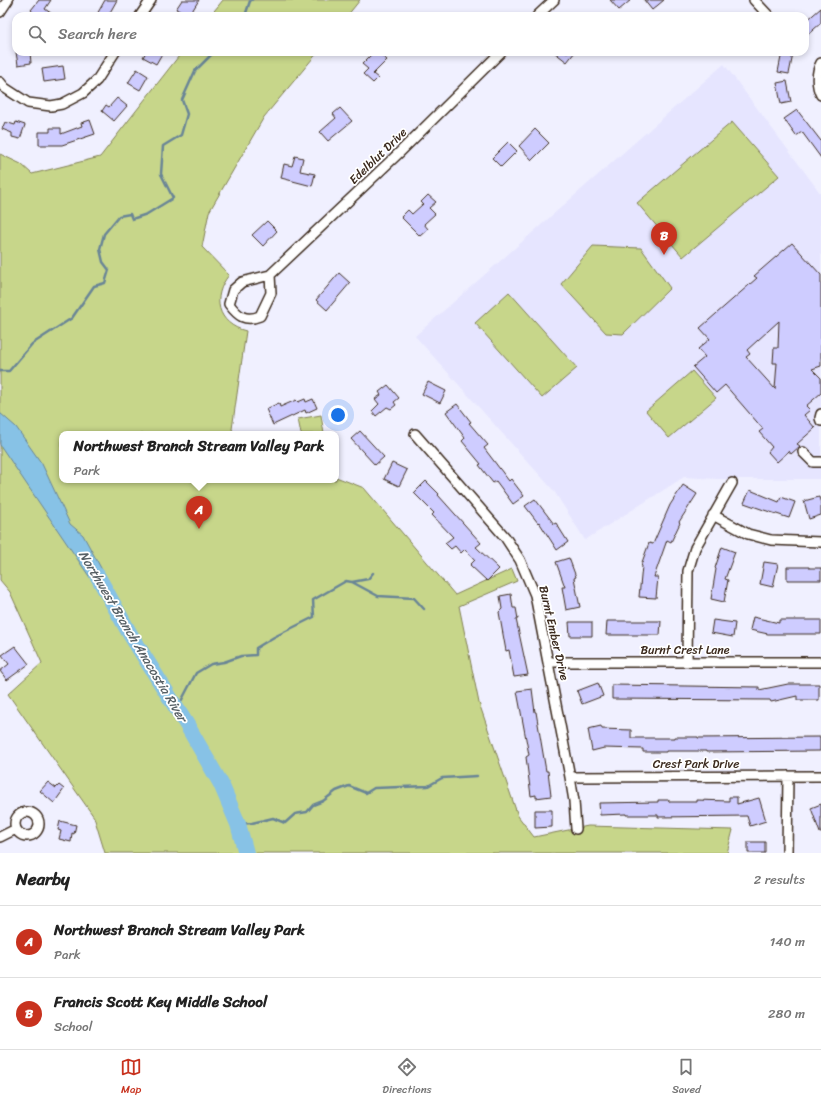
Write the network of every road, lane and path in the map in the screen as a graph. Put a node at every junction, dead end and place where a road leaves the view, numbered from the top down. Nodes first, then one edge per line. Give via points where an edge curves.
1 (8, 0) edge
2 (151, 0) edge
3 (554, 0) edge
4 (754, 0) edge
5 (0, 12) edge
6 (143, 12) edge
7 (541, 12) edge
8 (765, 12) edge
9 (112, 56) edge
10 (497, 56) edge
11 (821, 63) edge
12 (0, 82) edge
13 (821, 94) edge
14 (270, 275) junction
15 (821, 414) edge
16 (821, 421) edge
17 (415, 434) dead end
18 (803, 452) dead end
19 (821, 462) edge
20 (732, 483) dead end
21 (713, 515) junction
22 (821, 542) edge
23 (549, 662) junction
24 (687, 662) junction
25 (821, 662) edge
26 (788, 776) junction
27 (821, 776) edge
28 (570, 777) junction
29 (16, 829) dead end
30 (576, 829) dead end
31 (0, 837) edge
32 (787, 853) edge

1 - 5 street
2 - 6 street
3 - 7 street
4 - 8 street
9 - 12 street via 83,94 62,104 51,106 28,103
10 - 14 street, Edelblut Drive
11 - 13 street via 817,78
14 - 14 street, Edelblut Drive via 242,282 233,290 230,304 237,315 252,319 260,316 271,293
15 - 16 street
17 - 23 street, Burnt Ember Drive via 505,537 520,560 535,595
18 - 19 street via 813,462
20 - 21 street
21 - 22 street via 748,534 771,540
21 - 24 street via 695,548 688,572
23 - 24 street, Burnt Crest Lane
23 - 28 street, Burnt Ember Drive
24 - 25 street, Burnt Crest Lane
26 - 27 street, Crest Park Drive
26 - 28 street, Crest Park Drive
26 - 32 street
28 - 30 street, Burnt Ember Drive
29 - 31 street

